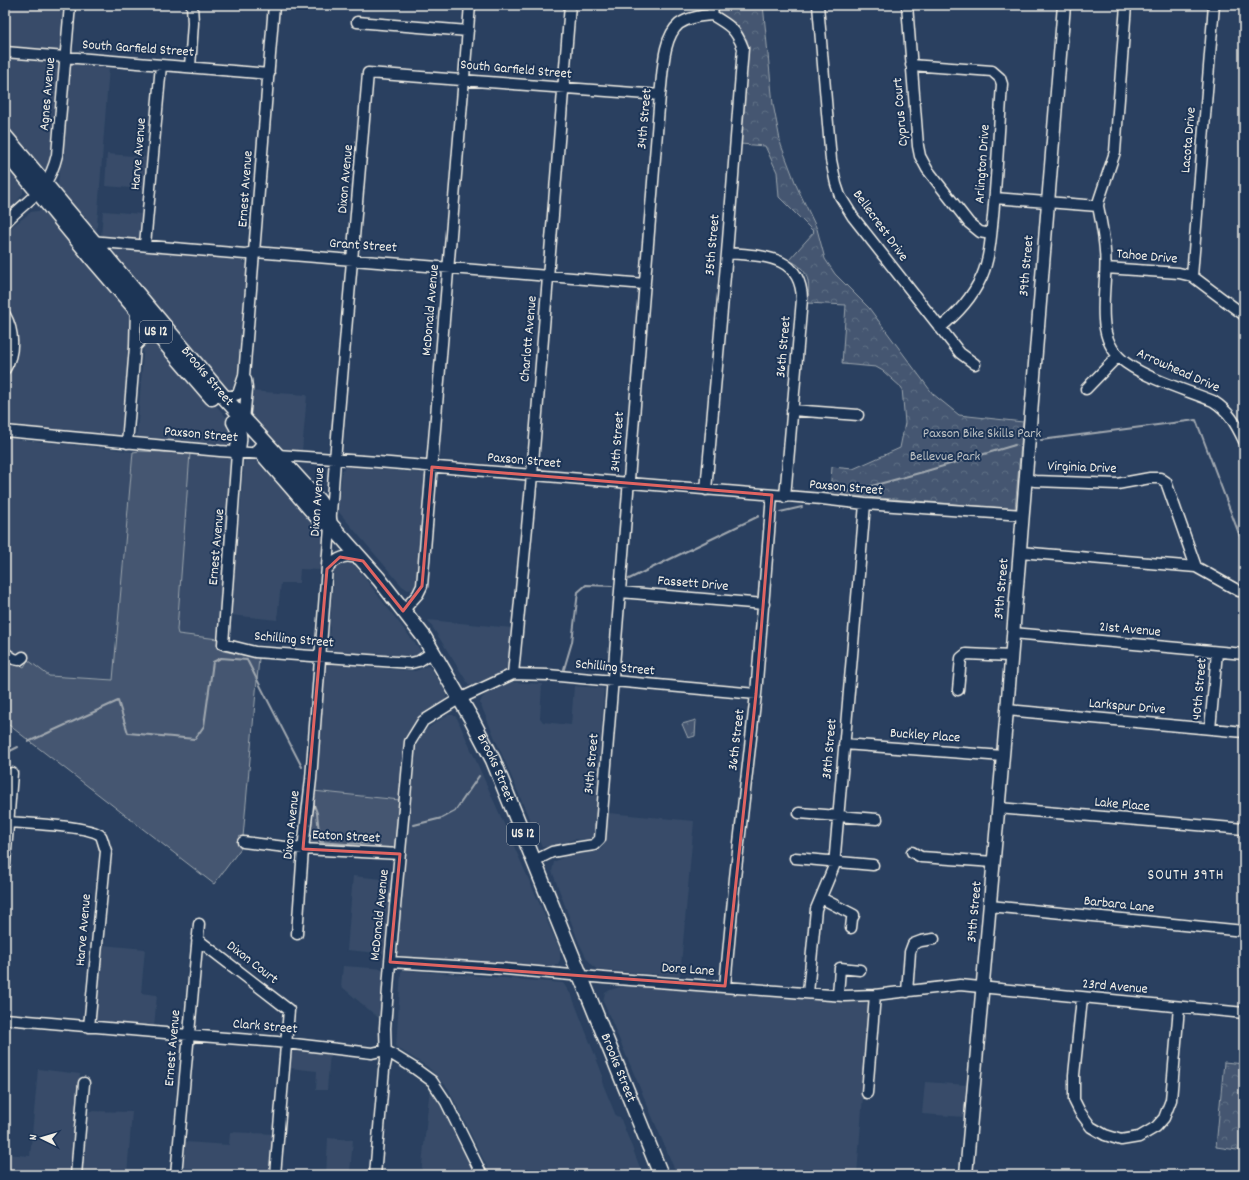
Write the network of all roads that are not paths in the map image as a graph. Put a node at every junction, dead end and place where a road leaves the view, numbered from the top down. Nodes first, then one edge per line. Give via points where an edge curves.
1 (70, 5) edge
2 (192, 5) edge
3 (274, 5) edge
4 (470, 5) edge
5 (570, 5) edge
6 (818, 5) edge
7 (907, 5) edge
8 (1064, 5) edge
9 (1126, 5) edge
10 (1214, 5) edge
11 (713, 10) edge
12 (357, 22) dead end
13 (468, 31) junction
14 (5, 52) edge
15 (66, 57) junction
16 (161, 65) junction
17 (912, 65) junction
18 (190, 67) junction
19 (368, 73) joint
20 (269, 74) junction
21 (464, 80) junction
22 (563, 88) junction
23 (660, 95) junction
24 (5, 136) edge
25 (5, 152) edge
26 (42, 188) junction
27 (995, 198) junction
28 (1048, 202) junction
29 (1098, 206) junction
30 (5, 223) edge
31 (991, 234) junction
32 (85, 241) junction
33 (145, 245) junction
34 (255, 252) junction
35 (727, 253) junction
36 (353, 259) junction
37 (448, 267) junction
38 (1106, 268) junction
39 (549, 276) junction
40 (1192, 276) junction
41 (645, 284) junction
42 (136, 309) junction
43 (5, 314) edge
44 (1244, 315) edge
45 (940, 328) junction
46 (157, 333) junction
47 (135, 347) junction
48 (1118, 356) junction
49 (975, 364) dead end
50 (5, 369) edge
51 (244, 376) junction
52 (1086, 389) dead end
53 (223, 396) junction
54 (792, 410) junction
55 (858, 415) dead end
56 (239, 421) junction
57 (5, 431) edge
58 (22, 434) junction
59 (5, 435) edge
60 (1244, 441) edge
61 (127, 443) junction
62 (238, 453) junction
63 (270, 455) junction
64 (335, 460) junction
65 (432, 467) junction
66 (532, 475) junction
67 (1026, 479) junction
68 (629, 484) junction
69 (706, 490) junction
70 (772, 495) junction
71 (785, 496) junction
72 (864, 504) junction
73 (1023, 515) junction
74 (330, 524) junction
75 (1020, 552) junction
76 (363, 561) junction
77 (1196, 567) junction
78 (327, 569) junction
79 (1238, 591) dead end
80 (620, 592) junction
81 (764, 604) junction
82 (403, 611) junction
83 (1013, 633) junction
84 (223, 644) joint
85 (433, 652) junction
86 (1217, 652) junction
87 (5, 653) edge
88 (1244, 654) edge
89 (321, 656) junction
90 (1011, 656) junction
91 (22, 657) dead end
92 (513, 674) junction
93 (612, 682) junction
94 (958, 690) dead end
95 (476, 692) joint
96 (756, 694) junction
97 (460, 699) junction
98 (1007, 710) junction
99 (1210, 729) junction
100 (1244, 732) edge
101 (844, 744) junction
102 (1003, 756) junction
103 (12, 773) dead end
104 (998, 808) junction
105 (799, 813) dead end
106 (838, 816) junction
107 (877, 819) dead end
108 (7, 822) edge
109 (1244, 829) edge
110 (243, 842) dead end
111 (303, 849) junction
112 (912, 852) dead end
113 (400, 854) junction
114 (794, 858) dead end
115 (534, 861) junction
116 (835, 862) junction
117 (994, 862) junction
118 (5, 864) edge
119 (873, 865) dead end
120 (821, 898) junction
121 (990, 906) junction
122 (199, 924) dead end
123 (851, 928) dead end
124 (1244, 931) edge
125 (297, 934) dead end
126 (197, 939) junction
127 (934, 939) dead end
128 (390, 962) junction
129 (860, 970) dead end
130 (580, 976) junction
131 (725, 986) junction
132 (983, 988) junction
133 (907, 992) junction
134 (808, 993) junction
135 (838, 995) junction
136 (875, 995) junction
137 (1082, 998) junction
138 (1179, 1007) junction
139 (1244, 1013) edge
140 (5, 1019) edge
141 (89, 1027) junction
142 (188, 1035) junction
143 (286, 1043) junction
144 (385, 1050) junction
145 (84, 1083) dead end
146 (867, 1093) dead end
147 (76, 1175) edge
148 (176, 1175) edge
149 (275, 1175) edge
150 (375, 1175) edge
151 (482, 1175) edge
152 (661, 1175) edge
153 (966, 1175) edge

1 - 15 street, Agnes Avenue
2 - 18 street
3 - 20 street, Ernest Avenue
4 - 13 street, McDonald Avenue
5 - 22 street, Charlott Avenue
6 - 45 street, Bellecrest Drive via 831,160 840,196
7 - 17 street, Cyprus Court
8 - 28 main road, 39th Street
9 - 29 street, Arrowhead Drive via 1115,152
10 - 40 street, Lacota Drive
11 - 23 street, 34th Street via 680,24 670,35
11 - 35 street, 35th Street via 739,36 743,48
12 - 13 street
13 - 21 street, McDonald Avenue
14 - 15 street, South Garfield Street
15 - 16 street, South Garfield Street
15 - 26 street, Agnes Avenue via 57,155 54,169
16 - 18 street, South Garfield Street
16 - 33 street, Harve Avenue
17 - 27 street, Arlington Drive via 989,71 1000,78 1002,84
17 - 31 street, Cyprus Court via 918,146 922,161 969,223 980,232
18 - 20 street, South Garfield Street
19 - 21 street, South Garfield Street
19 - 36 street, Dixon Avenue
20 - 34 street, Ernest Avenue
21 - 22 street, South Garfield Street
21 - 37 street, McDonald Avenue
22 - 23 street, South Garfield Street
22 - 39 street, Charlott Avenue
23 - 41 street, 34th Street
24 - 26 highway, Brooks Street / US 12
25 - 26 highway, Brooks Street / US 12
26 - 30 street, Agnes Avenue
26 - 32 highway, Brooks Street / US 12
27 - 28 street
27 - 31 street, Arlington Drive
28 - 29 street
28 - 67 main road, 39th Street
29 - 38 street, Arrowhead Drive
31 - 45 street, Arlington Drive via 989,254 975,289 957,314
32 - 33 street, Grant Street
32 - 42 highway, Brooks Street / US 12
32 - 53 highway, Brooks Street / US 12 via 172,334
33 - 34 street, Grant Street via 245,254
34 - 36 street, Grant Street
34 - 51 street, Ernest Avenue
35 - 54 street, 36th Street via 776,259 787,265 800,284 802,299
35 - 69 street, 35th Street
36 - 37 street, Grant Street
36 - 64 street, Dixon Avenue
37 - 39 street, Grant Street
37 - 65 street, McDonald Avenue
38 - 40 street, Tahoe Drive
38 - 48 street, Arrowhead Drive via 1104,324 1106,336
39 - 41 street, Grant Street
39 - 66 street, Charlott Avenue
40 - 44 street, Tahoe Drive
41 - 68 street, 34th Street
42 - 46 highway, Brooks Street / US 12
42 - 47 street
43 - 50 street via 12,338 11,354
45 - 49 street, Bellecrest Drive via 960,353
46 - 47 street via 144,337
46 - 56 highway, Brooks Street / US 12
47 - 61 street
48 - 52 street
48 - 60 street, Arrowhead Drive via 1145,374 1221,406 1232,418
51 - 53 street, Ernest Avenue via 238,394
51 - 56 street, Ernest Avenue via 247,390
53 - 56 highway, Brooks Street / US 12
54 - 55 street
54 - 71 street, 36th Street
56 - 62 highway
56 - 63 highway, Brooks Street / US 12
57 - 58 street, Paxson Street
58 - 59 street, Paxson Street
58 - 61 street, Paxson Street
61 - 62 street, Paxson Street
62 - 63 street, Paxson Street
62 - 84 street, Ernest Avenue
63 - 64 street, Paxson Street
63 - 74 highway, Brooks Street / US 12 via 274,469 319,519
64 - 65 street, Paxson Street
64 - 74 street, Dixon Avenue
65 - 66 street, Paxson Street
65 - 82 street, McDonald Avenue via 422,586
66 - 68 street, Paxson Street
66 - 92 street, Charlott Avenue
67 - 73 main road, 39th Street
67 - 77 street, Virginia Drive via 1117,484 1160,478 1166,482
68 - 69 street, Paxson Street
68 - 80 street, 34th Street
69 - 70 street, Paxson Street
70 - 71 street, Paxson Street
70 - 81 street, 36th Street
71 - 72 street, Paxson Street
72 - 73 street, Paxson Street
72 - 101 street, 38th Street
73 - 75 main road, 39th Street
74 - 76 highway, Brooks Street / US 12
74 - 78 street, Dixon Avenue
75 - 77 street
75 - 83 main road, 39th Street
76 - 78 street via 356,557 340,557
76 - 82 highway, Brooks Street / US 12
77 - 79 street
78 - 89 street, Dixon Avenue
80 - 81 street, Fassett Drive
80 - 93 street, 34th Street
81 - 96 street, 36th Street
82 - 85 highway, Brooks Street / US 12
83 - 86 street, 21st Avenue
83 - 90 main road, 39th Street
84 - 89 street, Schilling Street via 255,652
85 - 89 street, Schilling Street via 419,662 411,663
85 - 97 highway, Brooks Street / US 12
86 - 88 street, 21st Avenue
86 - 99 street, 40th Street
87 - 91 street via 14,659 19,660
89 - 111 street, Dixon Avenue
90 - 94 street via 966,654 961,658
90 - 98 main road, 39th Street
92 - 93 street, Schilling Street
92 - 95 street, Schilling Street
93 - 96 street, Schilling Street
93 - 115 street, 34th Street via 600,839 594,845 560,850
95 - 97 street, McDonald Avenue
96 - 131 street, 36th Street
97 - 113 street, McDonald Avenue via 423,722 410,742
97 - 115 highway, Brooks Street / US 12 via 493,760
98 - 99 street, Larkspur Drive
98 - 102 main road, 39th Street
99 - 100 street, Larkspur Drive
101 - 102 street, Buckley Place
101 - 106 street, 38th Street
102 - 104 main road, 39th Street
103 - 108 street
104 - 109 street, Lake Place
104 - 117 main road, 39th Street
105 - 106 street
106 - 107 street
106 - 116 street, 38th Street
108 - 118 street
108 - 141 street, Harve Avenue via 83,829 96,832 100,836 106,851
110 - 111 street, Eaton Street
111 - 113 street, Eaton Street
111 - 125 street, Dixon Avenue
112 - 117 street via 921,857
113 - 128 street, McDonald Avenue
114 - 116 street
115 - 130 highway, Brooks Street / US 12
116 - 119 street
116 - 120 street, 38th Street
117 - 121 main road, 39th Street
120 - 123 street via 854,915
120 - 134 street, 38th Street via 816,909
121 - 124 street, Barbara Lane
121 - 132 main road, 39th Street
122 - 126 street, Ernest Avenue
126 - 142 street, Ernest Avenue
126 - 143 street, Dixon Court via 288,1010
127 - 133 street via 913,944
128 - 130 street, Dore Lane
128 - 144 street, McDonald Avenue
129 - 135 street via 840,968
130 - 131 street, Dore Lane
130 - 152 highway, Brooks Street / US 12
131 - 134 street, Dore Lane
132 - 133 street, Dore Lane via 960,985
132 - 137 street, 23rd Avenue
132 - 153 main road, 39th Street
133 - 136 street, Dore Lane
134 - 135 street, Dore Lane
135 - 136 street, Dore Lane
136 - 146 street
137 - 138 street, 23rd Avenue
137 - 138 street via 1074,1100 1091,1127 1104,1135 1121,1140 1139,1137 1156,1127 1164,1118 1171,1100
138 - 139 street, 23rd Avenue
140 - 141 street, Clark Street
141 - 142 street, Clark Street
142 - 143 street, Clark Street
142 - 148 street, Ernest Avenue
143 - 144 street, Clark Street via 372,1053
143 - 149 street
144 - 150 street, McDonald Avenue
144 - 151 street via 432,1081 446,1102
145 - 147 street

